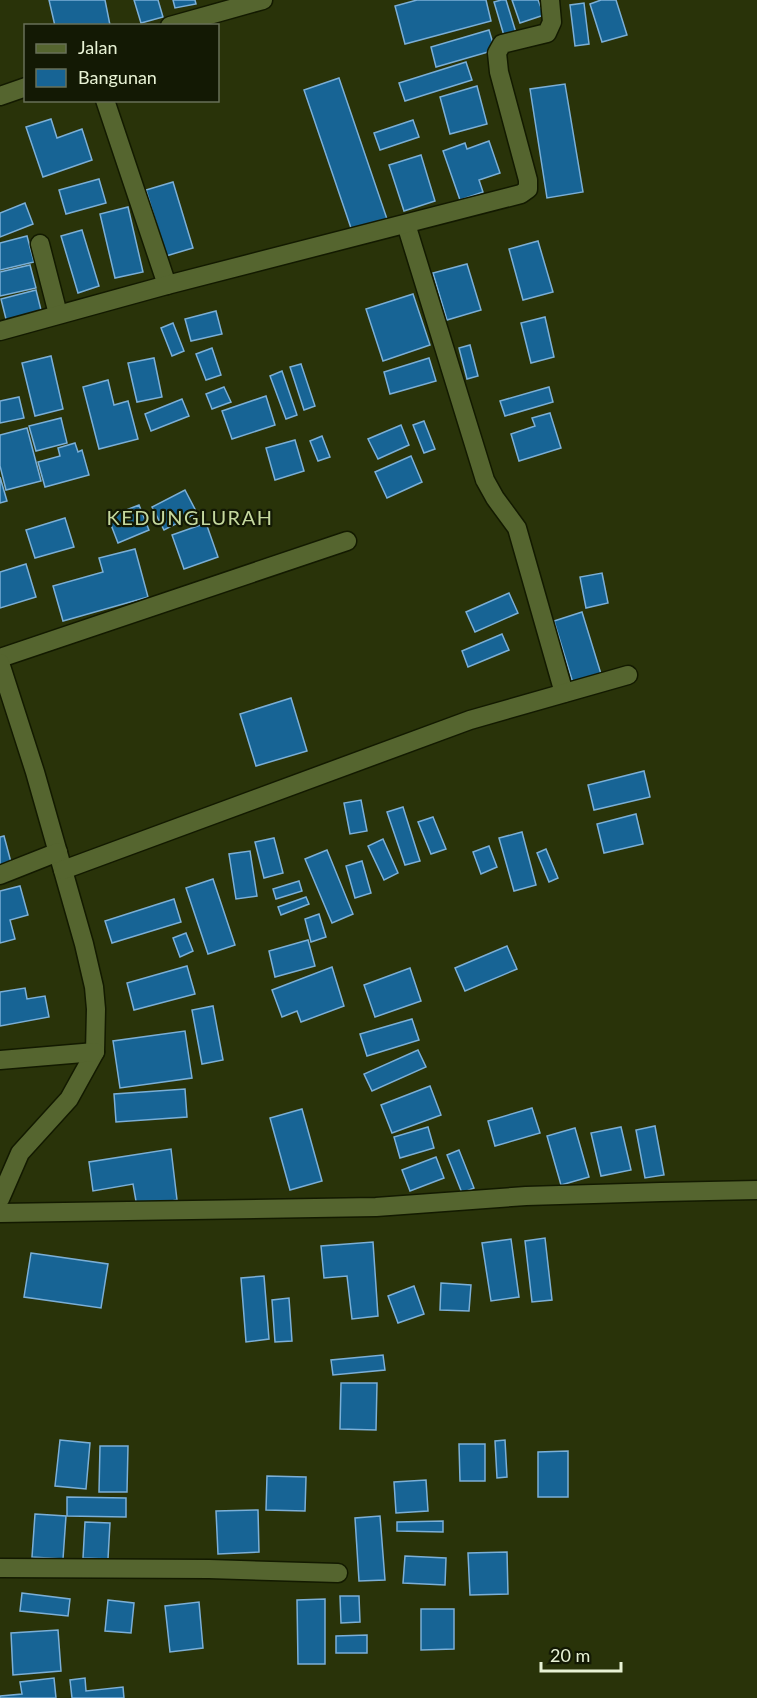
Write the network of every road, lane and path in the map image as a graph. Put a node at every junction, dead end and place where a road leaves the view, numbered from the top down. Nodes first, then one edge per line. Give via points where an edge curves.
1 (263, 0) edge
2 (550, 0) edge
3 (177, 24) edge
4 (24, 88) edge
5 (0, 96) edge
6 (106, 102) edge
7 (406, 224) junction
8 (40, 244) dead end
9 (166, 285) junction
10 (58, 314) junction
11 (0, 331) edge
12 (347, 541) dead end
13 (0, 658) edge
14 (0, 663) edge
15 (628, 675) dead end
16 (564, 693) junction
17 (58, 852) junction
18 (63, 870) junction
19 (0, 875) edge
20 (95, 1052) junction
21 (0, 1060) edge
22 (757, 1190) edge
23 (0, 1199) edge
24 (0, 1213) edge
25 (0, 1568) edge
26 (338, 1573) dead end

1 - 3 street
2 - 7 street via 552,21 547,33 502,44 496,53 528,189
4 - 5 street
6 - 9 street
7 - 9 street
7 - 16 street via 485,480 517,528
8 - 10 street
9 - 10 street
10 - 11 street
12 - 13 street
14 - 17 street
15 - 16 street
16 - 18 street via 470,720
17 - 18 street
17 - 19 street
18 - 20 street via 94,987
20 - 21 street
20 - 23 street via 69,1099 20,1154
22 - 24 street via 526,1196 376,1207
25 - 26 street

